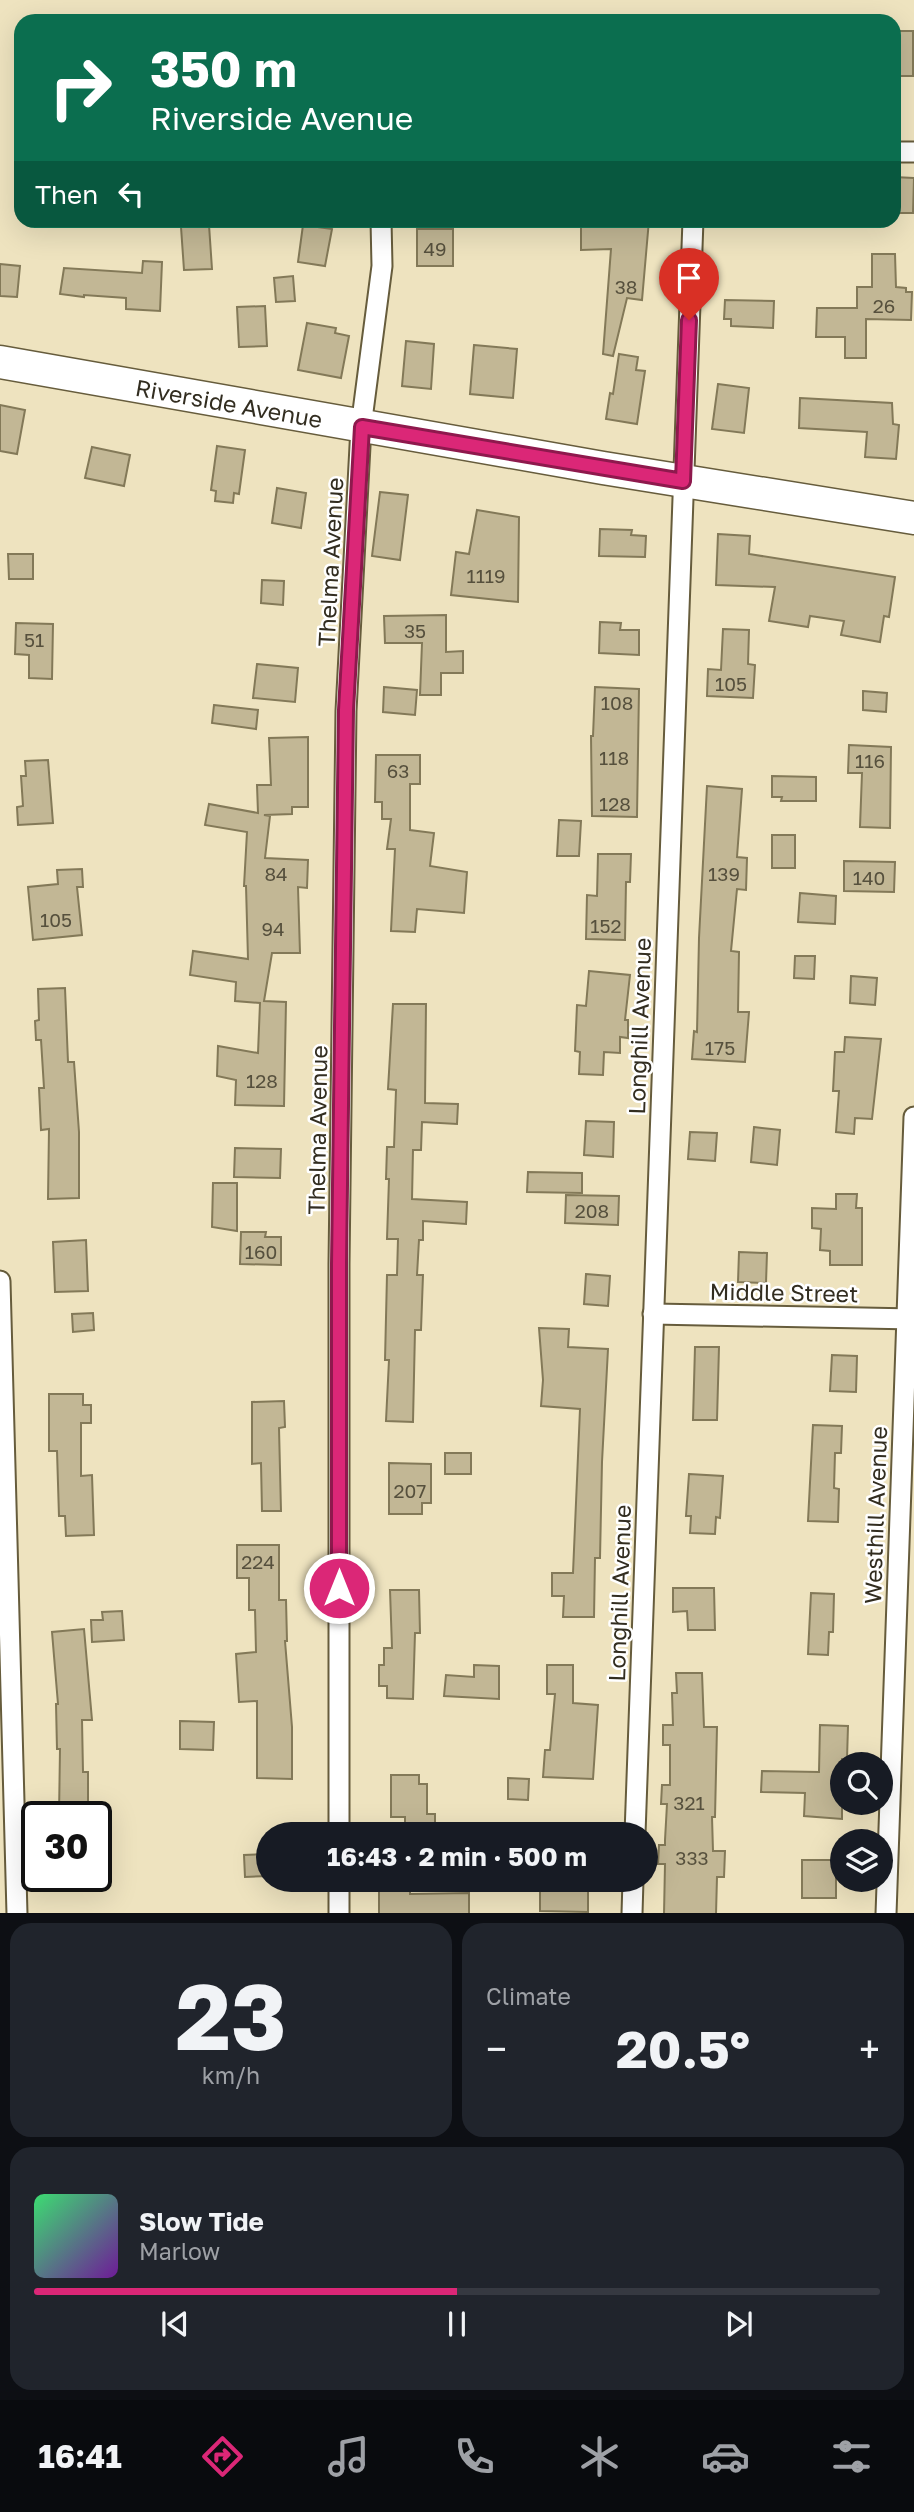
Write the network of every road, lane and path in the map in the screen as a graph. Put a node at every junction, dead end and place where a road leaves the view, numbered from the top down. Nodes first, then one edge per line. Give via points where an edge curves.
1 (381, 228) edge
2 (693, 228) edge
3 (0, 362) edge
4 (362, 427) junction
5 (683, 481) junction
6 (914, 518) edge
7 (914, 1117) edge
8 (0, 1281) edge
9 (653, 1314) junction
10 (910, 1319) edge
11 (339, 1822) edge
12 (635, 1822) edge
13 (339, 1892) edge
14 (633, 1892) edge
15 (18, 1913) edge
16 (339, 1913) edge
17 (632, 1913) edge
18 (886, 1913) edge

1 - 4 street, Thelma Avenue via 382,266
2 - 5 street, Longhill Avenue
3 - 4 main road, Riverside Avenue
4 - 5 main road, Riverside Avenue
4 - 11 street, Thelma Avenue via 346,710 339,1264
5 - 6 main road, Riverside Avenue
5 - 9 street, Longhill Avenue
7 - 10 street, Westhill Avenue
8 - 15 street
9 - 10 street, Middle Street
9 - 12 street, Longhill Avenue
10 - 18 street, Westhill Avenue
13 - 16 street
14 - 17 street

